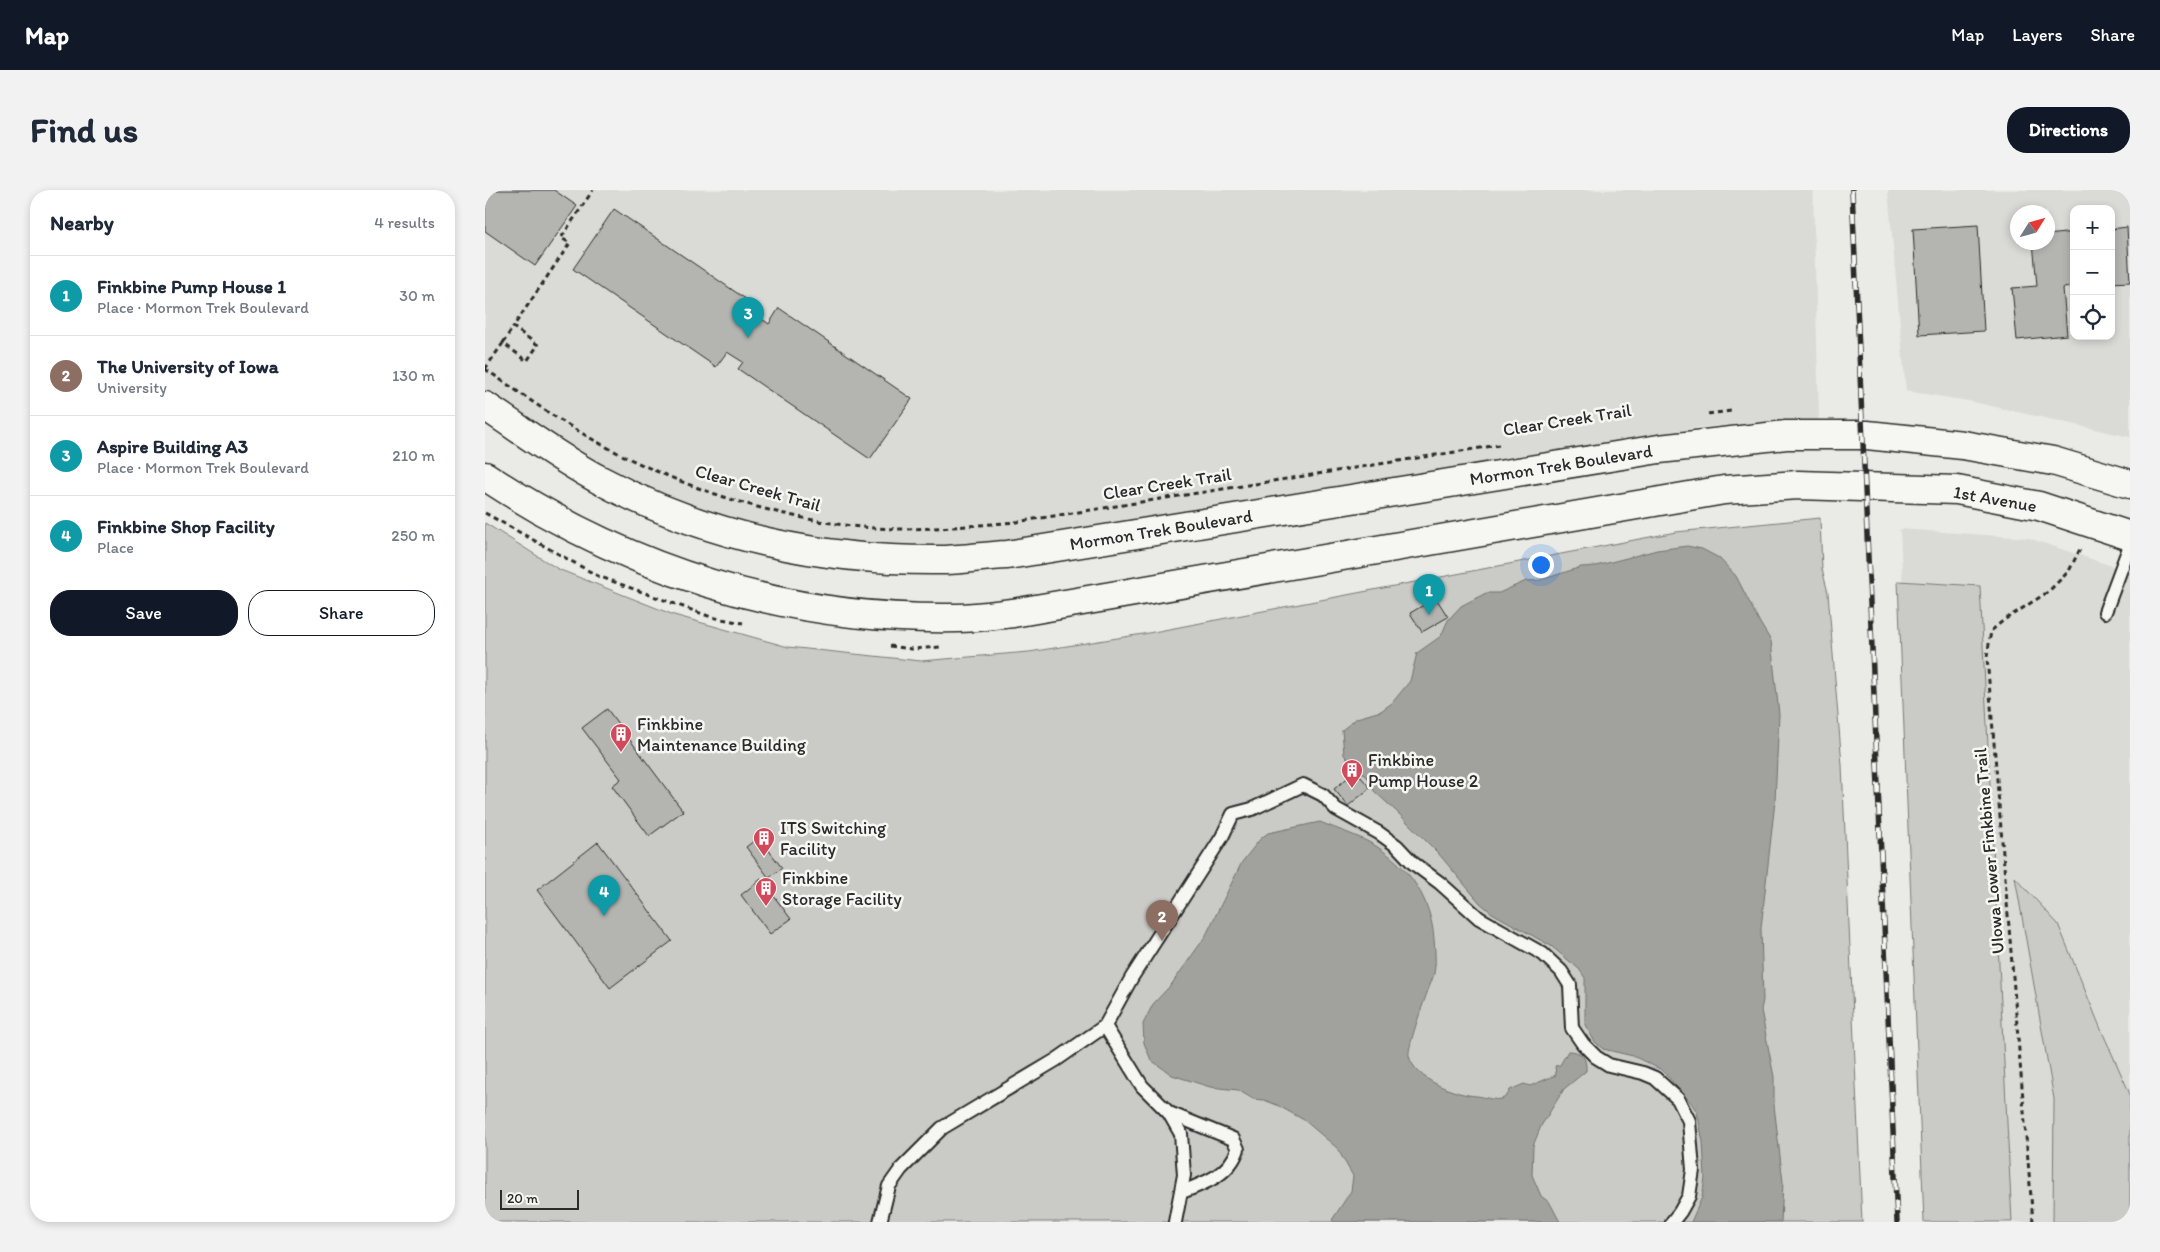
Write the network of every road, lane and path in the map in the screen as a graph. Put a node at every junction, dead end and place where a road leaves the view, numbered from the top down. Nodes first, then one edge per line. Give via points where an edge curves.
1 (593, 190) edge
2 (513, 327) junction
3 (503, 343) junction
4 (485, 369) edge
5 (485, 406) edge
6 (1734, 411) dead end
7 (1706, 414) dead end
8 (1503, 444) dead end
9 (485, 476) edge
10 (2130, 484) edge
11 (2098, 525) junction
12 (2130, 536) edge
13 (2130, 546) edge
14 (2105, 612) dead end
15 (1105, 1026) junction
16 (1169, 1112) junction
17 (1182, 1192) junction
18 (880, 1222) edge
19 (1175, 1222) edge
20 (1671, 1222) edge
21 (2033, 1222) edge

1 - 2 path via 561,238 570,243
2 - 3 path
2 - 3 path via 538,345 527,361
3 - 4 path
4 - 8 path, Clear Creek Trail via 580,432 643,464 713,493 792,515 862,527 935,529 1017,522
5 - 10 main road, Mormon Trek Boulevard via 599,480 660,509 713,529 783,546 839,555 928,559 1007,555 1659,449 1786,435 1867,435 1963,445 2053,461
6 - 7 path
9 - 11 main road, 1st Avenue via 577,531 641,560 711,586 784,604 871,616 958,618 1013,613 1724,490 1798,485 1957,490 2039,506
11 - 12 main road, 1st Avenue
11 - 21 path, UIowa Lower Finkbine Trail via 2077,551 2069,571 2048,592 1991,631 1987,657
13 - 14 lane
15 - 16 lane via 1142,1086
15 - 18 lane via 1057,1060 943,1128 901,1169 889,1186
15 - 20 lane via 1132,978 1223,837 1233,814 1252,810 1303,785 1397,846 1479,918 1543,954 1570,985 1572,1028 1583,1044 1609,1065 1655,1078 1678,1100 1689,1121 1693,1170 1689,1196
16 - 17 lane via 1181,1134
16 - 17 lane via 1233,1139 1238,1149 1233,1162 1218,1175
17 - 19 lane

